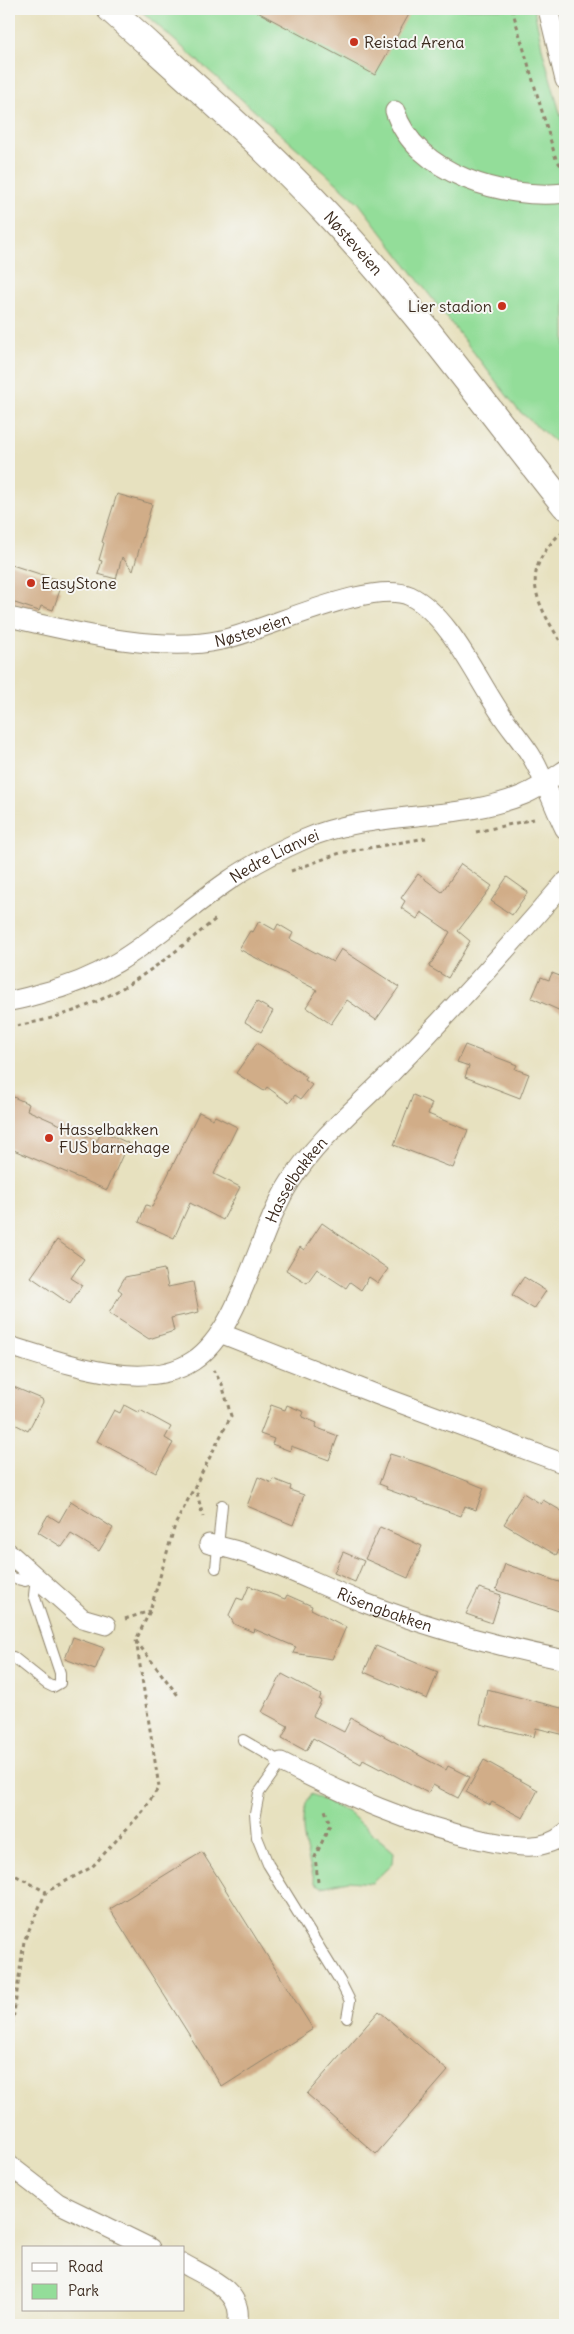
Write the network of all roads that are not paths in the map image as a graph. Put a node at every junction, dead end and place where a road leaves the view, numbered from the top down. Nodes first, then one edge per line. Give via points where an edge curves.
1 (110, 9) edge
2 (548, 9) edge
3 (565, 80) edge
4 (395, 111) dead end
5 (565, 193) edge
6 (564, 519) edge
7 (9, 617) edge
8 (565, 770) edge
9 (544, 784) junction
10 (565, 829) edge
11 (565, 882) edge
12 (9, 1000) edge
13 (220, 1333) junction
14 (9, 1346) edge
15 (565, 1464) edge
16 (222, 1505) dead end
17 (213, 1545) junction
18 (9, 1553) edge
19 (216, 1568) dead end
20 (9, 1577) edge
21 (36, 1578) junction
22 (106, 1625) road end
23 (13, 1658) dead end
24 (565, 1660) edge
25 (243, 1740) dead end
26 (280, 1762) junction
27 (565, 1833) edge
28 (347, 2018) dead end
29 (9, 2165) edge
30 (146, 2246) edge
31 (185, 2265) edge
32 (235, 2322) edge

1 - 6 main road, Nøsteveien via 334,220 398,294
2 - 3 street via 558,29
4 - 5 street via 406,138 462,177 509,191
7 - 9 street, Nøsteveien via 118,638 192,645 238,636 357,597 382,592 399,593 428,608 446,628 530,755
8 - 9 street, Nedre Lianvei
9 - 10 street
9 - 12 street, Nedre Lianvei via 510,800 472,809 354,825 306,839 230,879 140,950 114,966 60,989
11 - 13 street, Hasselbakken via 474,986 291,1180 278,1202
13 - 14 street, Hasselbakken via 193,1361 169,1372 131,1375 79,1366
13 - 15 street
16 - 17 lane
17 - 19 lane
17 - 24 street, Risengbakken via 236,1549 432,1627
18 - 21 street
20 - 21 lane via 25,1581
21 - 22 street via 82,1618
21 - 23 lane via 34,1595 60,1673 60,1683 53,1687 47,1684
25 - 26 lane
26 - 27 street via 394,1816 473,1838 507,1845 540,1846 552,1843
26 - 28 lane via 259,1793 255,1814 257,1837 272,1872 350,2001
29 - 30 street via 58,2203
31 - 32 street via 230,2294 239,2309

